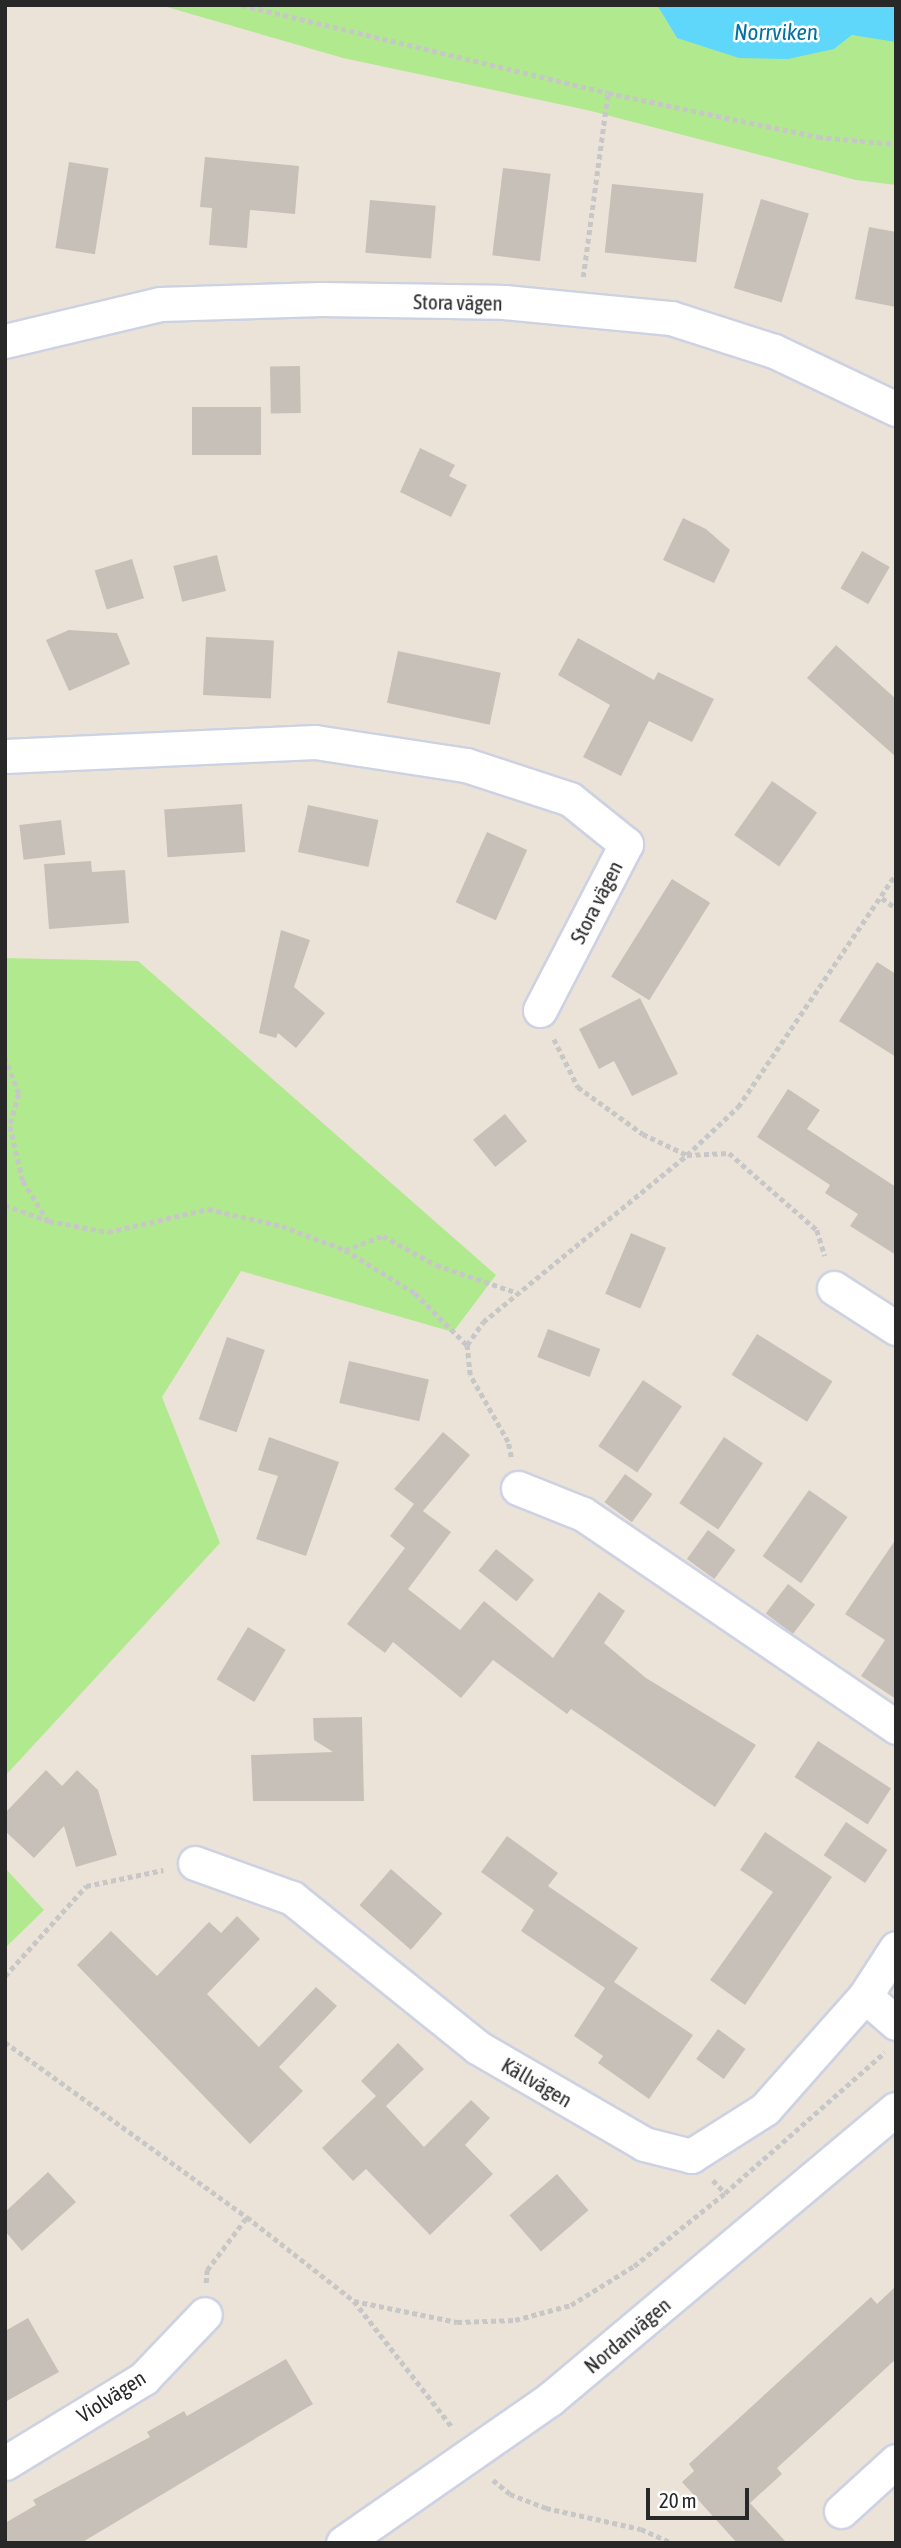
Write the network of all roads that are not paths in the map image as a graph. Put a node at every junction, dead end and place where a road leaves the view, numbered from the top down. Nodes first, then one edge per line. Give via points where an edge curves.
1 (5, 341) edge
2 (896, 409) edge
3 (5, 756) edge
4 (540, 1010) road end
5 (834, 1288) road end
6 (896, 1328) edge
7 (519, 1488) road end
8 (896, 1727) edge
9 (195, 1863) road end
10 (896, 1948) edge
11 (865, 1996) junction
12 (896, 2024) edge
13 (896, 2109) edge
14 (205, 2314) road end
15 (896, 2461) edge
16 (5, 2463) edge
17 (841, 2511) dead end
18 (343, 2543) edge

1 - 2 street, Stora vägen via 160,304 321,299 504,302 671,318 774,351
3 - 4 street, Stora vägen via 314,742 466,765 570,799 626,844
5 - 6 street
7 - 8 street via 583,1514
9 - 11 street, Källvägen via 292,1898 477,2047 644,2144 691,2157 765,2109
10 - 11 street, Källvägen
11 - 12 street
13 - 18 street, Nordanvägen via 550,2399
14 - 16 street, Violvägen via 144,2378
15 - 17 street

